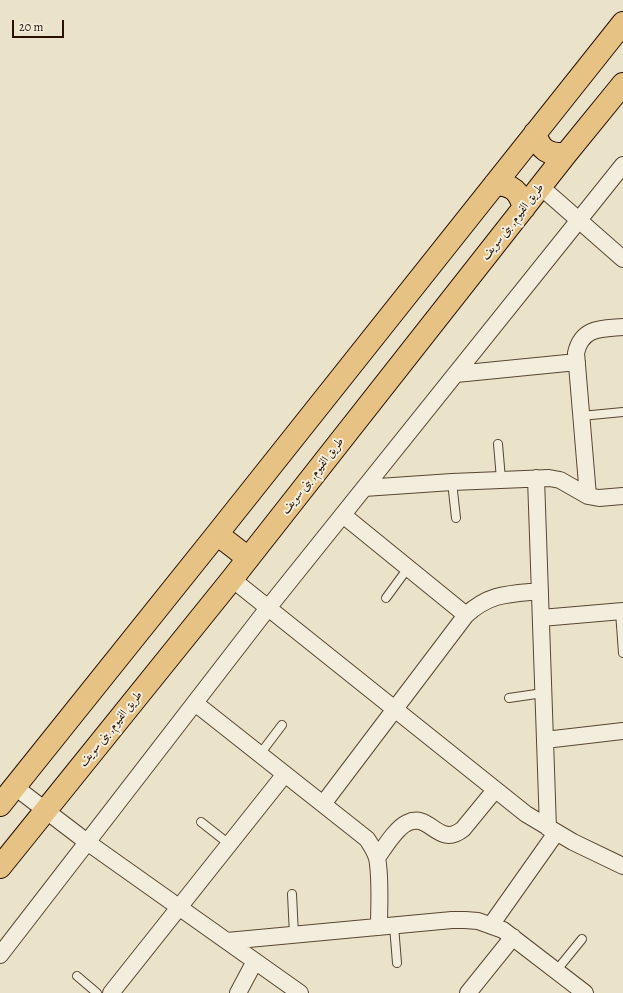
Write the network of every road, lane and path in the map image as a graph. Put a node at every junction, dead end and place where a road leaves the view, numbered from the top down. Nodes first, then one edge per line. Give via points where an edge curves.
1 (623, 23) edge
2 (623, 84) edge
3 (535, 133) junction
4 (566, 154) junction
5 (623, 165) edge
6 (495, 184) junction
7 (541, 187) junction
8 (524, 208) junction
9 (578, 220) junction
10 (623, 259) edge
11 (623, 327) edge
12 (577, 362) junction
13 (456, 374) junction
14 (623, 412) edge
15 (581, 416) junction
16 (498, 444) dead end
17 (536, 478) junction
18 (501, 479) junction
19 (452, 482) junction
20 (364, 488) junction
21 (588, 496) junction
22 (623, 496) edge
23 (343, 515) junction
24 (456, 518) dead end
25 (218, 534) junction
26 (248, 558) junction
27 (408, 568) junction
28 (232, 579) junction
29 (540, 591) junction
30 (386, 598) dead end
31 (268, 608) junction
32 (621, 611) edge
33 (466, 615) junction
34 (541, 618) junction
35 (623, 653) edge
36 (543, 693) junction
37 (509, 698) dead end
38 (195, 703) junction
39 (394, 709) junction
40 (282, 725) dead end
41 (623, 731) edge
42 (545, 740) junction
43 (260, 754) junction
44 (285, 774) junction
45 (14, 787) junction
46 (495, 790) junction
47 (323, 804) junction
48 (0, 805) edge
49 (45, 811) junction
50 (201, 822) dead end
51 (552, 830) junction
52 (88, 842) junction
53 (229, 844) junction
54 (377, 858) junction
55 (623, 866) edge
56 (0, 867) edge
57 (292, 894) dead end
58 (179, 907) junction
59 (491, 925) junction
60 (386, 926) junction
61 (294, 935) junction
62 (513, 937) junction
63 (582, 939) dead end
64 (227, 941) junction
65 (0, 955) edge
66 (255, 961) junction
67 (397, 963) dead end
68 (556, 971) junction
69 (77, 976) dead end
70 (97, 993) edge
71 (111, 993) edge
72 (238, 993) edge
73 (300, 993) edge
74 (468, 993) edge
75 (585, 993) edge

1 - 3 highway
2 - 4 highway, طريق الفيوم, بنى سويف
3 - 4 highway via 538,143 545,151 555,155
3 - 6 highway
4 - 7 highway, طريق الفيوم, بنى سويف
5 - 9 street
6 - 8 highway via 515,190
6 - 25 highway
7 - 8 highway, طريق الفيوم, بنى سويف
7 - 9 street
8 - 26 highway, طريق الفيوم, بنى سويف
9 - 10 street
9 - 13 street
11 - 12 street via 591,331 583,336 578,344
12 - 13 street
12 - 15 street
13 - 20 street
14 - 15 lane
15 - 21 street
16 - 18 lane
17 - 18 street
17 - 21 street via 560,480
17 - 29 street
18 - 19 street
19 - 20 street
19 - 24 lane
20 - 23 street
21 - 22 street
23 - 27 street
23 - 31 street
25 - 26 highway
25 - 45 highway
26 - 28 highway, طريق الفيوم, بنى سويف
27 - 30 lane
27 - 33 street
28 - 31 street
28 - 49 highway, طريق الفيوم, بنى سويف
29 - 33 street via 489,598 476,605
29 - 34 street
31 - 38 street
31 - 39 street
32 - 34 street
32 - 35 lane
33 - 39 street
34 - 36 street
36 - 37 lane
36 - 42 street
38 - 43 street
38 - 52 street
39 - 46 street
39 - 47 street
40 - 43 lane
41 - 42 street
42 - 51 street
43 - 44 street
44 - 47 street
44 - 53 street
45 - 48 highway
45 - 49 street
46 - 51 street
46 - 54 street via 458,833 446,836 420,821 413,821 402,826
47 - 54 street via 367,839
49 - 52 street
49 - 56 highway, طريق الفيوم, بنى سويف
50 - 53 lane
51 - 55 street
51 - 59 street
52 - 58 street
52 - 65 street
53 - 58 street
54 - 60 street
57 - 61 lane
58 - 64 street
58 - 71 street
59 - 60 street via 465,920
59 - 62 street
60 - 61 street
60 - 67 lane
61 - 64 street
62 - 68 street
62 - 74 street
63 - 68 lane
64 - 66 street
66 - 72 street
66 - 73 street
68 - 75 street
69 - 70 lane

